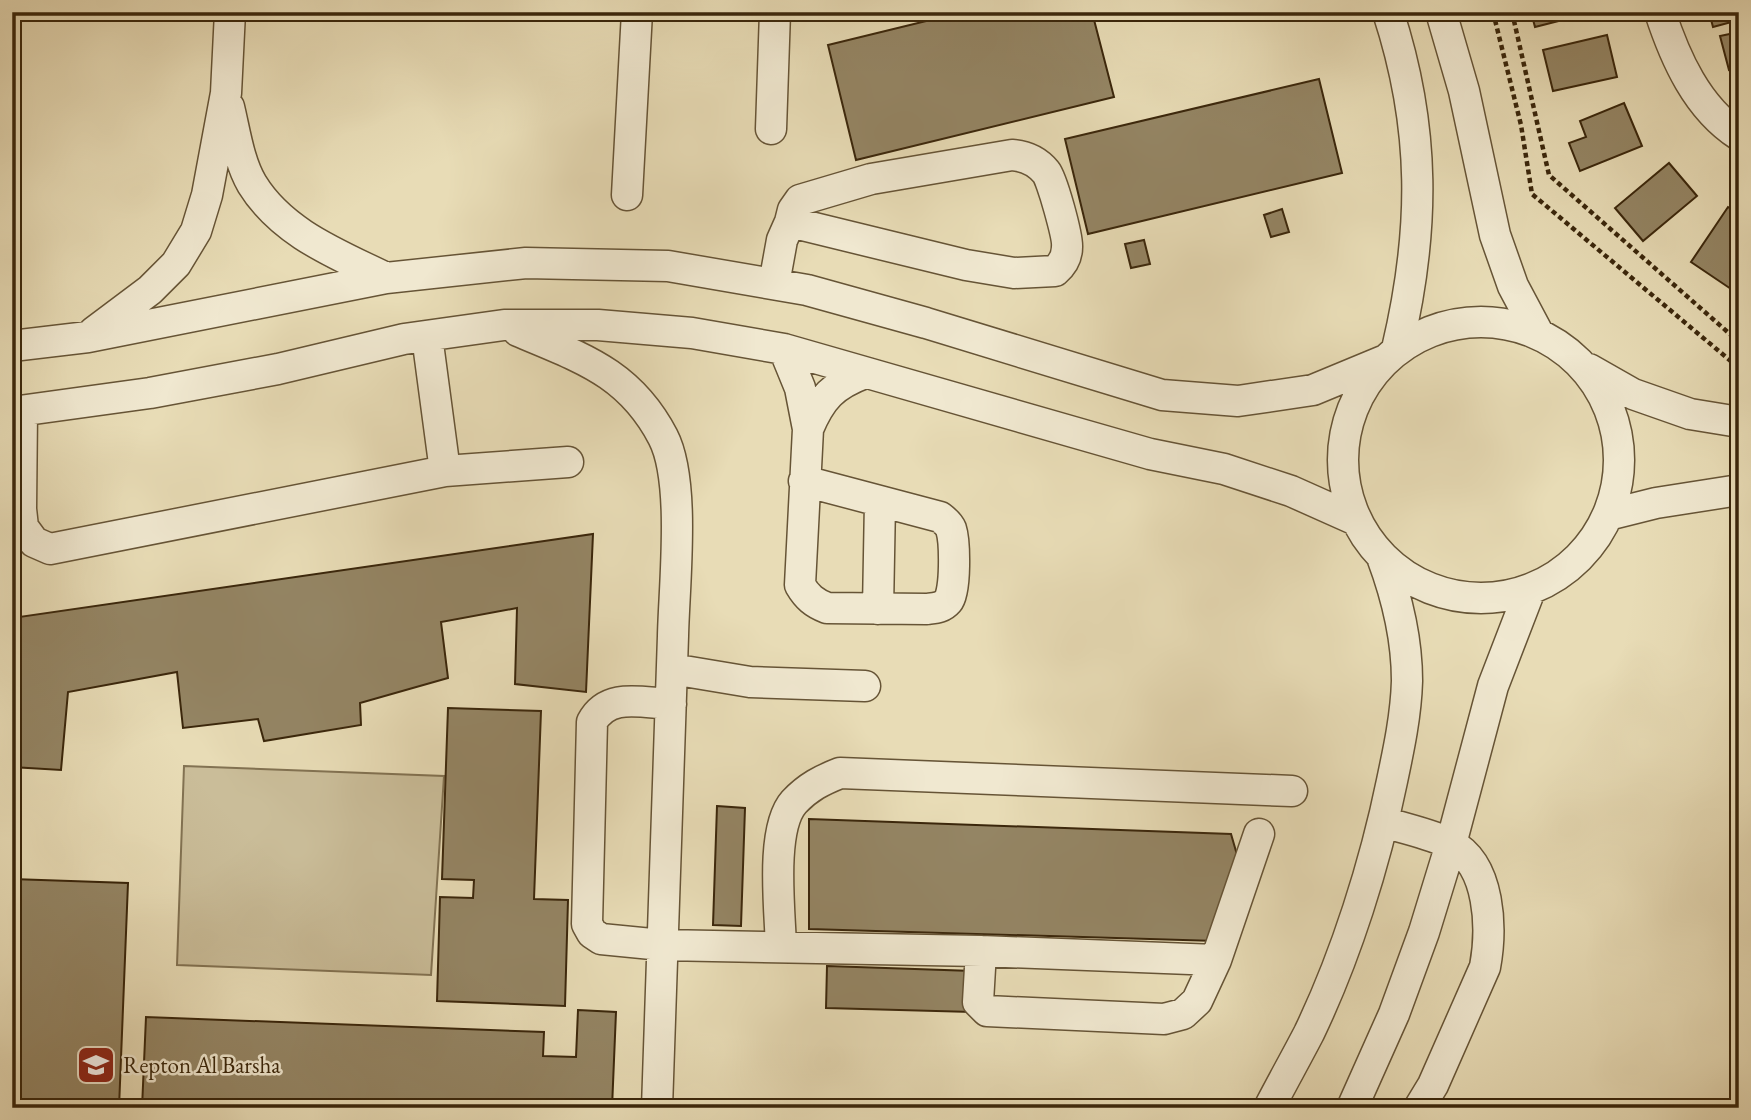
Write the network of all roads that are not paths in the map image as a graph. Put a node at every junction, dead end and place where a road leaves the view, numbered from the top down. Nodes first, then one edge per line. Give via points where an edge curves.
1 (230, 12) edge
2 (637, 12) edge
3 (775, 12) edge
4 (1388, 12) edge
5 (1441, 12) edge
6 (1660, 12) edge
7 (226, 93) junction
8 (771, 129) dead end
9 (1739, 135) edge
10 (627, 195) dead end
11 (790, 222) junction
12 (386, 278) junction
13 (774, 284) junction
14 (504, 326) junction
15 (1538, 334) junction
16 (427, 336) junction
17 (88, 337) junction
18 (12, 346) edge
19 (784, 349) junction
20 (1390, 355) junction
21 (1581, 365) junction
22 (865, 373) junction
23 (17, 412) edge
24 (1739, 422) edge
25 (808, 429) junction
26 (568, 462) dead end
27 (445, 471) junction
28 (804, 481) junction
29 (1739, 490) edge
30 (880, 502) junction
31 (1608, 515) junction
32 (1356, 520) junction
33 (1382, 557) junction
34 (1530, 590) junction
35 (878, 609) junction
36 (672, 669) junction
37 (750, 682) junction
38 (865, 686) dead end
39 (671, 702) junction
40 (1293, 791) dead end
41 (1384, 822) junction
42 (1259, 834) dead end
43 (1451, 844) junction
44 (663, 945) junction
45 (781, 947) junction
46 (981, 951) junction
47 (1216, 960) junction
48 (657, 1108) edge
49 (1269, 1108) edge
50 (1352, 1108) edge
51 (1419, 1108) edge

1 - 7 street
2 - 10 street
3 - 8 street
4 - 20 street via 1411,106 1418,190 1413,270
5 - 15 street via 1464,91 1495,235 1513,286
6 - 9 street via 1676,58 1700,97
7 - 12 street via 251,183 274,211 302,235
7 - 17 street via 196,231 176,264 159,281
11 - 11 street via 800,200 836,188 1026,156 1052,183 1068,246 1055,271 1014,273
11 - 13 street
12 - 13 street via 539,263 668,267
12 - 17 street
13 - 20 street via 926,323 1163,395 1238,401 1313,390
14 - 16 street
14 - 19 street via 612,326 692,333
14 - 36 street via 580,357 615,377 644,405 664,440 675,479
15 - 20 street via 1490,322 1441,327
15 - 21 street
16 - 23 street via 150,393
16 - 27 street
17 - 18 street
19 - 22 street
19 - 25 street via 800,388
20 - 32 street via 1357,395 1343,436 1343,479
21 - 24 street via 1633,394 1690,414
21 - 31 street via 1605,397 1618,436 1619,476
22 - 25 street via 829,393
22 - 32 street via 1150,454 1224,470 1291,491
23 - 27 street via 23,527 34,542 50,549
25 - 28 street
26 - 27 street
28 - 30 street
28 - 35 street via 800,585 806,596 827,608
29 - 31 street
30 - 35 street
30 - 35 street via 940,517 950,526 953,586 949,600 939,607
31 - 34 street via 1589,546 1562,572
32 - 33 street
33 - 34 street via 1406,577 1436,590 1477,597
33 - 41 street via 1395,593 1407,680 1403,729
34 - 43 street via 1493,686
36 - 37 street
36 - 39 street
37 - 38 street
37 - 39 street
39 - 44 street
39 - 44 street via 608,703 592,722 587,924 601,939
40 - 45 street via 841,773 814,784 792,803 780,830
41 - 43 street
41 - 49 street via 1344,949 1309,1032
42 - 47 street
43 - 50 street via 1394,1014
43 - 51 street via 1468,858 1479,876 1485,896 1488,950 1479,983
44 - 45 street
44 - 48 street
45 - 46 street
46 - 47 street
46 - 47 street via 978,1002 987,1012 1174,1017 1197,1001

